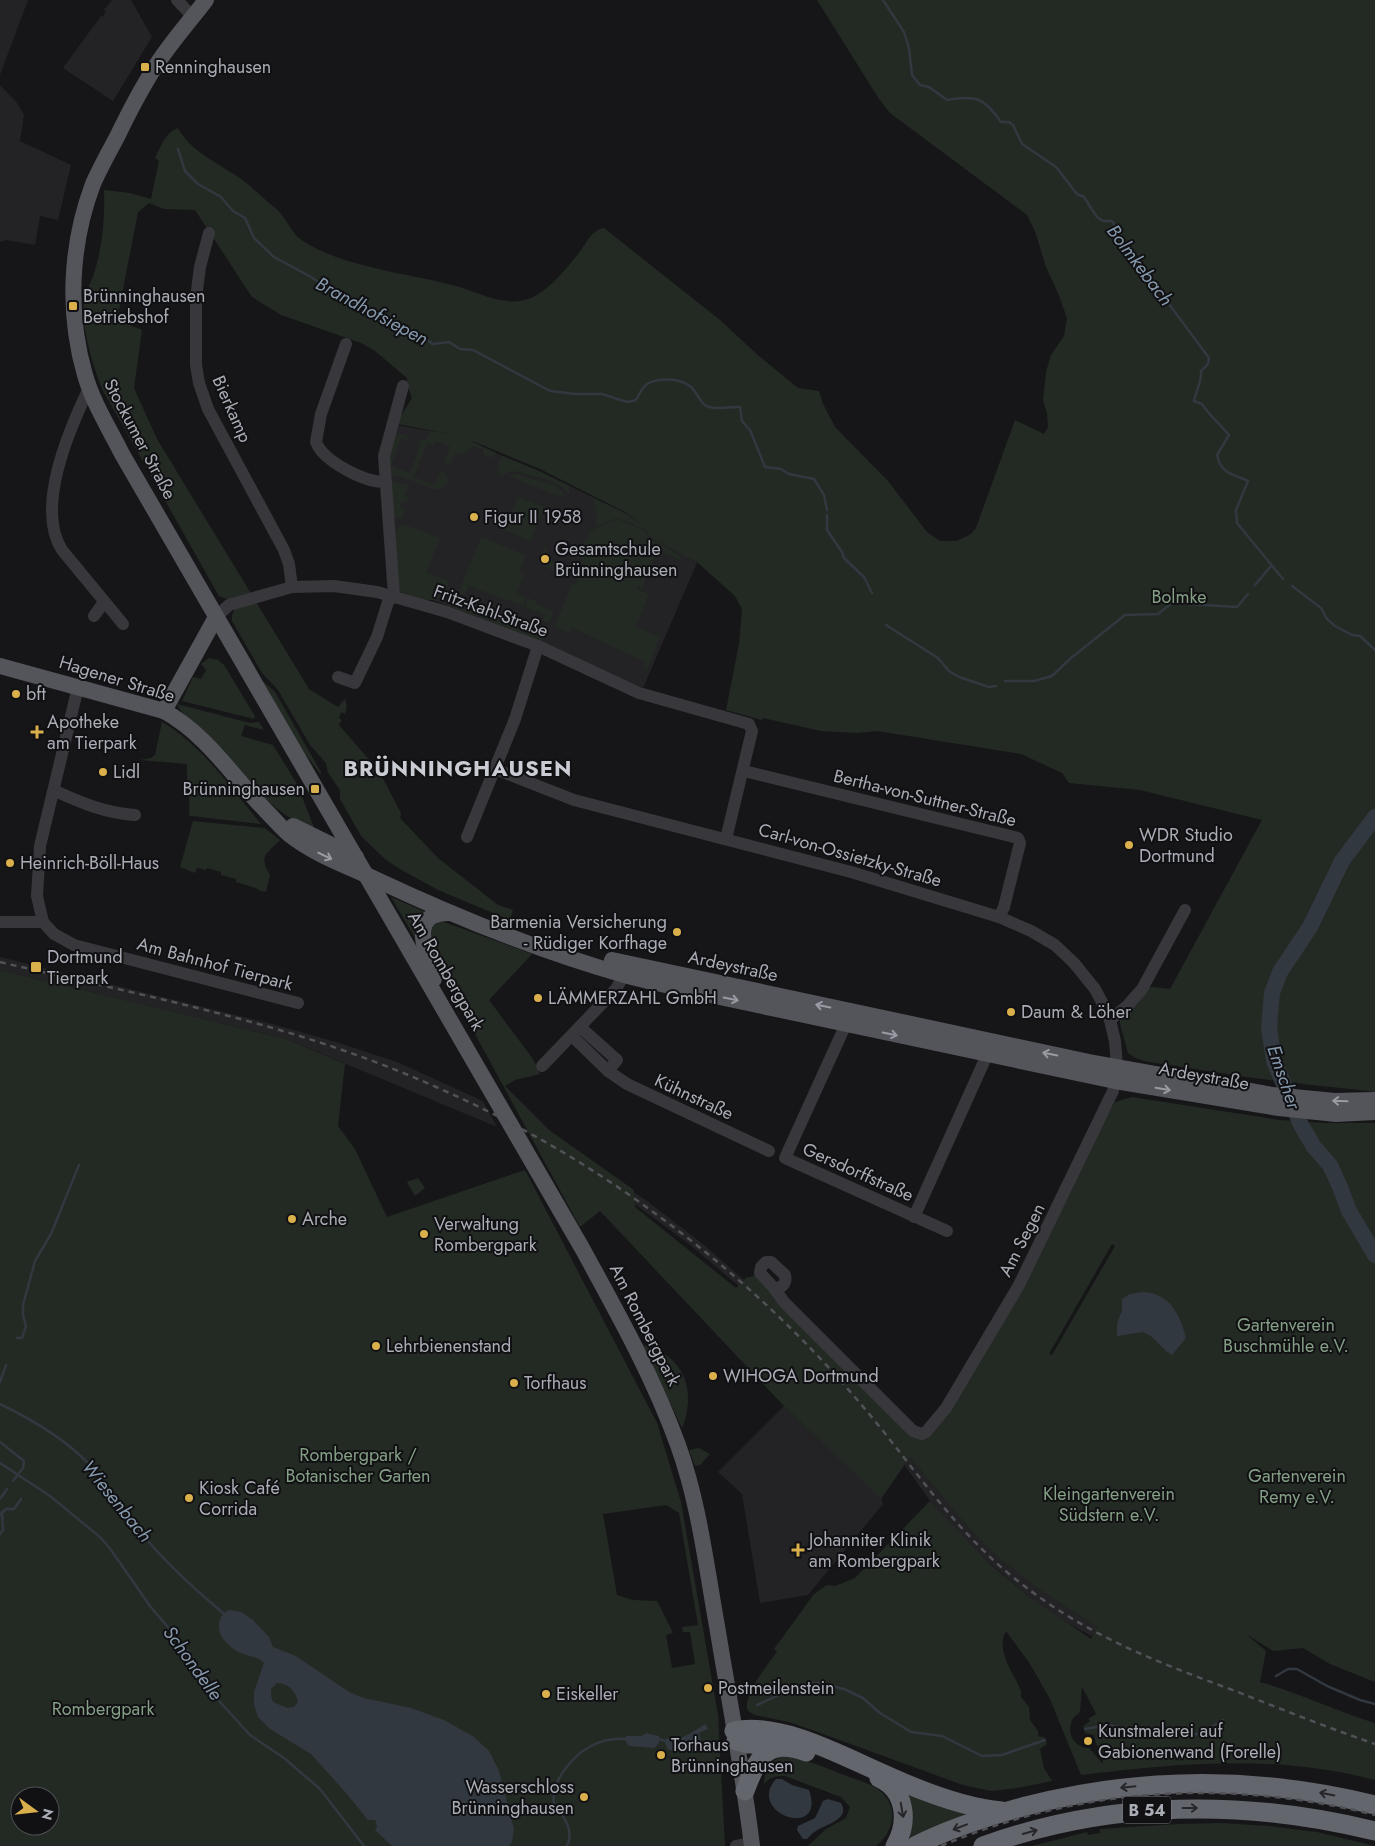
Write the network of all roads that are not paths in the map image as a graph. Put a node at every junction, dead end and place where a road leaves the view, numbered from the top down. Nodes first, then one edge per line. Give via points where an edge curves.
1 (177, 0) edge
2 (206, 0) edge
3 (193, 17) junction
4 (209, 233) dead end
5 (346, 344) dead end
6 (403, 386) dead end
7 (89, 388) junction
8 (386, 482) junction
9 (292, 587) junction
10 (394, 596) junction
11 (104, 602) junction
12 (94, 616) dead end
13 (216, 617) junction
14 (123, 624) dead end
15 (538, 646) junction
16 (0, 666) edge
17 (338, 676) dead end
18 (78, 687) junction
19 (164, 711) junction
20 (495, 769) junction
21 (744, 771) junction
22 (55, 791) junction
23 (135, 814) dead end
24 (272, 817) junction
25 (467, 836) dead end
26 (726, 839) junction
27 (355, 857) junction
28 (364, 874) junction
29 (1184, 910) dead end
30 (451, 914) junction
31 (999, 917) junction
32 (0, 922) edge
33 (43, 922) junction
34 (626, 969) junction
35 (439, 1001) junction
36 (298, 1003) dead end
37 (1110, 1020) junction
38 (846, 1024) junction
39 (576, 1032) junction
40 (987, 1055) junction
41 (542, 1066) dead end
42 (1116, 1074) junction
43 (1375, 1100) edge
44 (1308, 1105) junction
45 (1375, 1112) edge
46 (769, 1151) dead end
47 (914, 1217) junction
48 (947, 1231) dead end
49 (774, 1288) dead end
50 (735, 1736) junction
51 (787, 1746) junction
52 (745, 1791) junction
53 (1375, 1805) edge
54 (1006, 1812) junction
55 (1375, 1831) edge
56 (747, 1845) edge
57 (895, 1846) edge
58 (915, 1846) edge
59 (983, 1846) edge

1 - 3 street
2 - 3 main road, Stockumer Straße
3 - 7 main road, Stockumer Straße via 158,62 135,99 98,172 87,202 74,268 73,296 78,347
4 - 9 street, Bierkamp via 196,298 198,383 208,409 284,550
5 - 8 street via 321,414 316,442 322,454 360,478
6 - 8 street via 384,456
7 - 11 street via 62,454 51,516 56,541
7 - 13 main road, Stockumer Straße via 122,454
8 - 10 street
9 - 10 street, Fritz-Kahl-Straße via 341,587
9 - 13 street, Fritz-Kahl-Straße via 229,605
10 - 15 street, Fritz-Kahl-Straße
10 - 17 street via 388,602 377,637 355,683
11 - 12 street
11 - 14 street
13 - 19 main road
13 - 27 main road, Stockumer Straße
15 - 20 street
15 - 21 street, Fritz-Kahl-Straße via 639,693 749,724 752,731
16 - 18 main road, Hagener Straße
18 - 19 main road, Hagener Straße
18 - 22 street
19 - 24 main road, Hagener Straße via 200,736
20 - 25 street
20 - 26 street, Carl-von-Ossietzky-Straße via 574,800
21 - 26 street
21 - 31 street, Bertha-von-Suttner-Straße via 1018,838 1020,843
22 - 23 street via 99,809
22 - 33 street via 46,817 38,869 38,896
24 - 27 main road, Hagener Straße
24 -> 28 main road, Hagener Straße via 299,841
26 - 31 street, Carl-von-Ossietzky-Straße via 858,874
27 - 28 main road, Stockumer Straße
27 - 34 main road, Ardeystraße via 464,911
28 - 30 main road, Ardeystraße
28 - 35 main road, Am Rombergpark
29 - 37 street via 1144,985
30 - 34 main road, Ardeystraße via 529,943
30 - 35 main road via 434,916 422,931
31 - 37 street, Carl-von-Ossietzky-Straße via 1055,945 1095,989
32 - 33 street
33 - 36 street, Am Bahnhof Tierpark via 54,934 74,945
34 -> 38 main road, Ardeystraße
34 - 39 street via 616,989
42 -> 34 main road, Ardeystraße via 992,1043
35 - 50 main road, Am Rombergpark via 582,1248 662,1404 694,1497
37 - 42 street, Carl-von-Ossietzky-Straße via 1115,1041
38 -> 40 main road, Ardeystraße
38 - 47 street, Gersdorffstraße via 785,1158
39 - 41 street
39 - 46 street, Kühnstraße via 617,1060 608,1071 627,1084
40 - 42 main road, Ardeystraße
40 - 47 street, Gersdorffstraße
42 - 44 main road, Ardeystraße
42 - 49 street, Am Segen via 1108,1104 1034,1257 946,1408 926,1432 913,1431 784,1302
43 -> 44 main road, Ardeystraße
44 - 45 main road, Ardeystraße via 1336,1114
47 - 48 street, Gersdorffstraße
50 - 51 highway via 749,1744
50 - 52 main road, Am Rombergpark
50 - 54 highway via 744,1729 788,1735 928,1791 974,1806
51 - 52 highway via 768,1751 758,1759
51 -> 57 highway via 863,1772 891,1786 900,1799 904,1818
52 - 56 main road, Am Rombergpark
53 -> 54 highway, B 54 via 1287,1788 1199,1782 1103,1790
54 -> 58 highway, B 54
59 -> 55 highway, B 54 via 1075,1820 1177,1808 1258,1810

